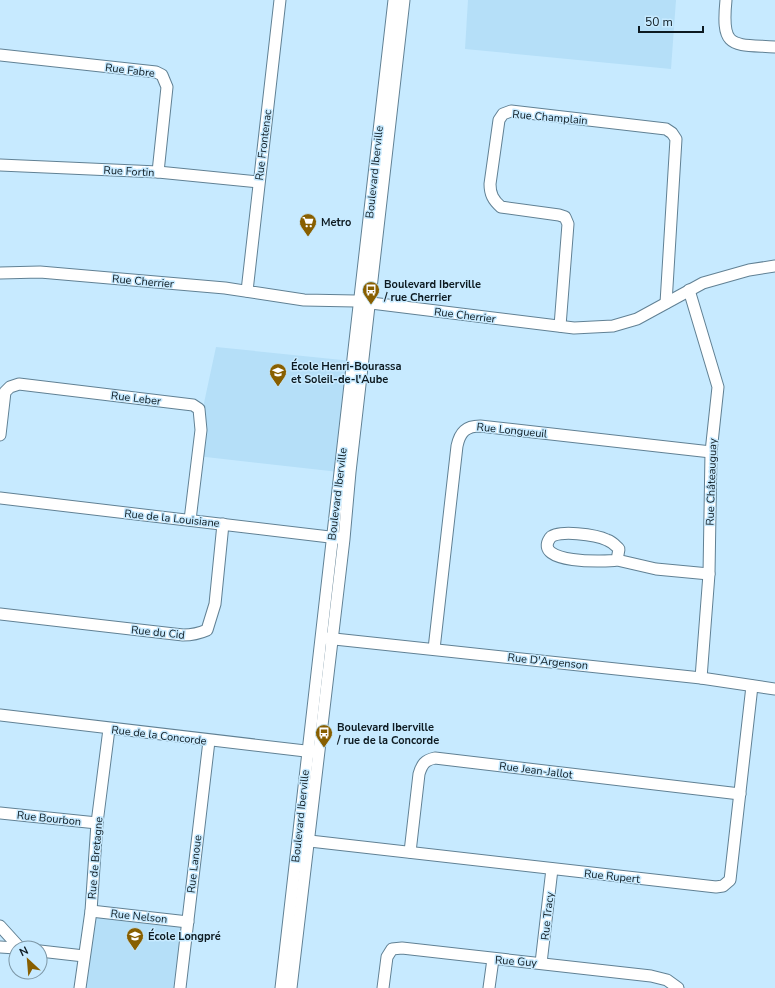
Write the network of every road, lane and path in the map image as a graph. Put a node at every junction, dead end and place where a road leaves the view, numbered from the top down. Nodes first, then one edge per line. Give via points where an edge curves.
1 (280, 0) edge
2 (394, 0) edge
3 (404, 0) edge
4 (726, 0) edge
5 (775, 47) edge
6 (0, 55) edge
7 (0, 165) edge
8 (158, 172) junction
9 (258, 182) junction
10 (775, 266) edge
11 (0, 273) edge
12 (689, 290) junction
13 (247, 291) junction
14 (365, 303) junction
15 (666, 303) junction
16 (560, 326) junction
17 (0, 435) edge
18 (711, 452) junction
19 (0, 498) edge
20 (190, 520) junction
21 (223, 524) junction
22 (332, 538) junction
23 (344, 539) junction
24 (617, 560) junction
25 (709, 574) junction
26 (0, 614) edge
27 (321, 638) junction
28 (332, 638) junction
29 (434, 649) junction
30 (701, 678) junction
31 (752, 686) junction
32 (775, 689) edge
33 (0, 715) edge
34 (109, 728) junction
35 (209, 741) junction
36 (307, 751) junction
37 (319, 753) junction
38 (740, 794) junction
39 (0, 813) edge
40 (97, 823) junction
41 (303, 840) junction
42 (410, 852) junction
43 (552, 869) junction
44 (91, 911) junction
45 (188, 922) junction
46 (0, 926) edge
47 (13, 940) edge
48 (48, 952) edge
49 (84, 956) junction
50 (493, 959) junction
51 (542, 963) junction
52 (80, 988) edge
53 (180, 988) edge
54 (281, 988) edge
55 (291, 988) edge
56 (384, 988) edge
57 (489, 988) edge
58 (678, 988) edge

1 - 9 street, Rue Frontenac
2 - 14 street, Boulevard Iberville
3 - 14 street, Boulevard Iberville
4 - 5 street via 724,24 728,37 736,44
6 - 8 street, Rue Fabre via 156,72 162,75 167,87
7 - 8 street, Rue Fortin
8 - 9 street, Rue Fortin
9 - 13 street, Rue Frontenac
10 - 12 street, Rue Cherrier via 720,278
11 - 13 street, Rue Cherrier via 40,272
12 - 15 street, Rue Cherrier
12 - 18 street, Rue Châteauguay via 718,387
13 - 14 street, Rue Cherrier via 304,300
14 - 16 street, Rue Cherrier
14 - 22 street, Boulevard Iberville
14 - 23 street, Boulevard Iberville
15 - 16 street, Rue Cherrier via 637,319 613,326
15 - 16 street, Rue Champlain via 676,139 672,132 666,129 511,111 503,114 499,120 490,193 501,207 565,217 568,224
17 - 20 street, Rue Leber via 5,392 19,384 193,405 199,409 201,430
18 - 25 street, Rue Châteauguay
18 - 29 street, Rue Longueuil via 480,426 471,426 464,430 457,446
19 - 20 street, Rue de la Louisiane
20 - 21 street, Rue de la Louisiane
21 - 22 street, Rue de la Louisiane
21 - 26 street, Rue du Cid via 212,619 207,630 193,636
22 - 23 street, Rue de la Louisiane
22 - 27 street, Boulevard Iberville
23 - 28 street, Boulevard Iberville
24 - 24 street via 618,549 614,543 606,539 563,533 554,534 549,539 551,553 557,557 603,563
24 - 25 street via 656,568
25 - 30 street, Rue Châteauguay
27 - 28 street, Rue D'Argenson
27 - 36 street, Boulevard Iberville
28 - 29 street, Rue D'Argenson
28 - 37 street, Boulevard Iberville
29 - 30 street, Rue D'Argenson
30 - 31 street, Rue D'Argenson
31 - 32 street, Rue D'Argenson
31 - 38 street, Rue Rupert
33 - 34 street, Rue de la Concorde
34 - 35 street, Rue de la Concorde
34 - 40 street, Rue de Bretagne
35 - 36 street, Rue de la Concorde
35 - 45 street, Rue Lanoue
36 - 37 street, Rue de la Concorde
36 - 41 street, Boulevard Iberville
37 - 41 street, Boulevard Iberville
38 - 42 street, Rue Jean-Jallot via 436,758 427,760 419,774
38 - 43 street, Rue Rupert via 730,880 722,886
39 - 40 street, Rue Bourbon
40 - 44 street, Rue de Bretagne
41 - 42 street, Rue Rupert
41 - 54 street, Boulevard Iberville
41 - 55 street, Boulevard Iberville
42 - 43 street, Rue Rupert
43 - 51 street, Rue Tracy
44 - 45 street, Rue Nelson
44 - 49 street, Rue de Bretagne
45 - 53 street, Rue Lanoue
46 - 47 street
48 - 49 street
49 - 52 street, Rue de Bretagne
50 - 51 street, Rue Guy
50 - 56 street, Rue Guy via 392,949 387,957
50 - 57 street
51 - 58 street, Rue Guy via 651,976 667,980

